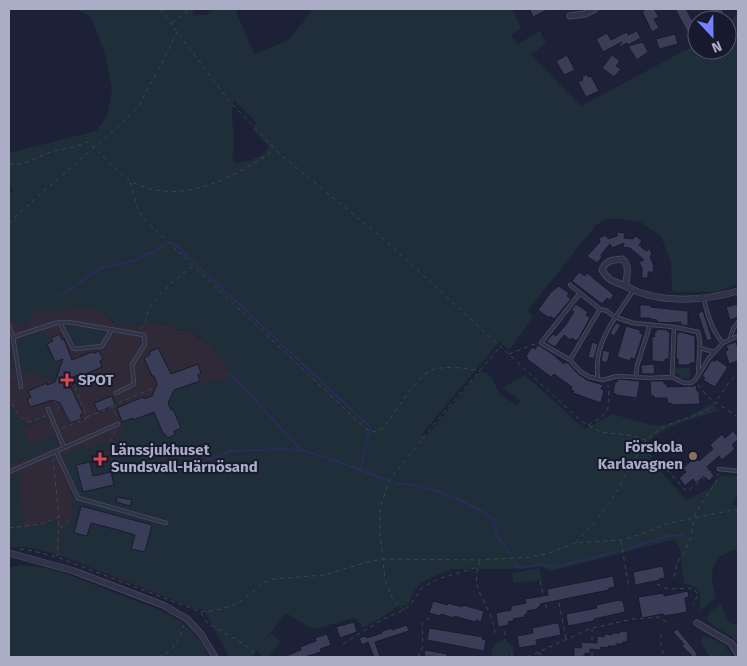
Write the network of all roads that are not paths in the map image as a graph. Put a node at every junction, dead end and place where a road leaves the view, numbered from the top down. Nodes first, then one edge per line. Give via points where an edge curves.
1 (595, 9) edge
2 (570, 16) dead end
3 (570, 285) dead end
4 (626, 286) junction
5 (633, 291) junction
6 (738, 291) edge
7 (580, 293) junction
8 (704, 299) junction
9 (600, 309) junction
10 (615, 318) junction
11 (738, 322) edge
12 (60, 323) junction
13 (650, 325) junction
14 (9, 326) edge
15 (674, 327) junction
16 (112, 329) junction
17 (738, 336) edge
18 (13, 337) junction
19 (730, 340) junction
20 (723, 343) junction
21 (700, 348) junction
22 (714, 352) junction
23 (570, 360) junction
24 (698, 376) junction
25 (636, 377) junction
26 (672, 377) junction
27 (598, 380) junction
28 (21, 387) dead end
29 (116, 393) dead end
30 (48, 409) dead end
31 (118, 423) road end
32 (64, 447) junction
33 (54, 452) junction
34 (719, 469) road end
35 (738, 471) edge
36 (9, 472) edge
37 (166, 523) dead end
38 (11, 553) edge
39 (697, 623) dead end
40 (738, 654) edge
41 (215, 657) edge

1 - 2 street
3 - 7 lane
4 - 4 street via 626,262 610,260 604,264 602,270 607,278
4 - 5 street
5 - 8 street
5 - 10 lane
6 - 8 street
7 - 9 lane
7 - 23 lane via 541,343
8 - 20 lane via 714,331
9 - 10 lane
9 - 23 lane
10 - 13 lane
10 - 27 lane via 598,353
11 - 19 lane
12 - 16 lane
12 - 16 lane via 69,343 76,349 102,346
12 - 18 lane
13 - 15 lane
13 - 25 lane
14 - 18 lane
15 - 21 lane via 698,332
15 - 26 lane
16 - 29 lane via 144,335 146,339 132,365 134,384
17 - 19 lane
18 - 28 lane
19 - 20 lane
20 - 22 lane
21 - 22 lane
21 - 24 lane
22 - 24 lane
23 - 27 lane via 581,372
24 - 26 lane via 691,383 684,384
25 - 26 lane
25 - 27 lane
30 - 32 lane
31 - 32 lane
32 - 33 lane
33 - 36 lane
33 - 37 lane via 78,498
34 - 35 lane
38 - 41 street via 74,571 163,605 187,619
39 - 40 street via 731,643

